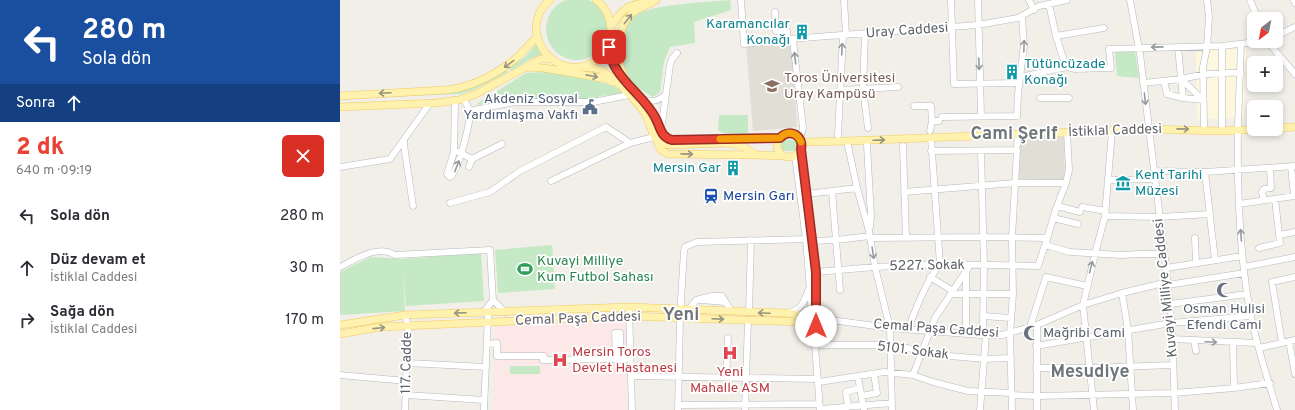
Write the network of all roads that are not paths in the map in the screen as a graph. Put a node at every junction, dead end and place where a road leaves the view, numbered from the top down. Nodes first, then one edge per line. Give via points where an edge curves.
1 (549, 0) edge
2 (596, 0) edge
3 (657, 0) edge
4 (741, 0) edge
5 (844, 0) edge
6 (951, 0) edge
7 (978, 0) edge
8 (1030, 0) edge
9 (1067, 0) edge
10 (1130, 0) edge
11 (1207, 0) edge
12 (1250, 0) edge
13 (1294, 0) edge
14 (1295, 3) edge
15 (1049, 4) junction
16 (1034, 10) junction
17 (775, 12) dead end
18 (1255, 12) edge
19 (1022, 16) junction
20 (978, 25) junction
21 (611, 26) junction
22 (952, 27) junction
23 (1295, 27) edge
24 (1104, 28) dead end
25 (1283, 33) edge
26 (865, 34) junction
27 (844, 36) junction
28 (1056, 36) junction
29 (537, 37) junction
30 (610, 38) junction
31 (790, 40) junction
32 (1247, 43) edge
33 (1241, 44) junction
34 (1222, 46) junction
35 (1178, 47) junction
36 (1207, 47) junction
37 (1139, 48) junction
38 (1272, 48) edge
39 (677, 53) dead end
40 (550, 59) junction
41 (525, 67) junction
42 (577, 67) junction
43 (1066, 67) junction
44 (1222, 72) junction
45 (1241, 73) junction
46 (1203, 74) junction
47 (1295, 74) edge
48 (1181, 79) junction
49 (1020, 80) junction
50 (1164, 81) junction
51 (980, 83) junction
52 (1143, 83) junction
53 (624, 84) junction
54 (898, 87) dead end
55 (863, 89) junction
56 (840, 90) junction
57 (666, 94) junction
58 (629, 95) junction
59 (340, 96) edge
60 (463, 98) junction
61 (1040, 98) dead end
62 (1069, 98) dead end
63 (1183, 98) junction
64 (642, 99) junction
65 (454, 100) junction
66 (1203, 100) junction
67 (515, 102) junction
68 (430, 103) junction
69 (914, 106) dead end
70 (340, 107) edge
71 (510, 109) dead end
72 (470, 111) junction
73 (981, 116) junction
74 (932, 121) junction
75 (1204, 125) dead end
76 (1222, 126) dead end
77 (1295, 127) edge
78 (868, 128) dead end
79 (1238, 128) junction
80 (1247, 128) edge
81 (1283, 128) edge
82 (1148, 129) junction
83 (661, 131) junction
84 (1112, 131) junction
85 (1067, 132) junction
86 (838, 134) dead end
87 (930, 134) junction
88 (1018, 134) junction
89 (655, 138) junction
90 (780, 138) junction
91 (800, 138) junction
92 (404, 140) junction
93 (847, 141) junction
94 (630, 143) junction
95 (502, 144) dead end
96 (867, 145) dead end
97 (903, 146) dead end
98 (1017, 147) junction
99 (801, 149) junction
100 (981, 150) junction
101 (932, 151) junction
102 (454, 152) junction
103 (461, 153) junction
104 (756, 155) junction
105 (785, 156) junction
106 (795, 156) junction
107 (472, 159) junction
108 (1293, 166) edge
109 (340, 167) edge
110 (469, 167) dead end
111 (1270, 168) junction
112 (1237, 169) junction
113 (1154, 171) junction
114 (1204, 172) junction
115 (1154, 179) junction
116 (1108, 180) junction
117 (551, 181) dead end
118 (1015, 183) junction
119 (1066, 183) junction
120 (982, 186) junction
121 (857, 188) junction
122 (934, 190) junction
123 (832, 191) junction
124 (904, 192) junction
125 (807, 194) junction
126 (1294, 196) edge
127 (1275, 199) junction
128 (1264, 200) junction
129 (450, 203) dead end
130 (1239, 204) junction
131 (413, 206) dead end
132 (1057, 206) junction
133 (1106, 214) junction
134 (1210, 214) junction
135 (1159, 217) junction
136 (1053, 218) junction
137 (1078, 224) dead end
138 (1295, 232) edge
139 (870, 235) junction
140 (1279, 235) junction
141 (938, 237) junction
142 (984, 237) junction
143 (1012, 237) junction
144 (906, 238) junction
145 (1195, 238) dead end
146 (751, 240) junction
147 (809, 240) junction
148 (836, 240) junction
149 (1046, 242) junction
150 (1260, 248) dead end
151 (1095, 254) junction
152 (1164, 254) junction
153 (1242, 256) junction
154 (1295, 259) edge
155 (1215, 260) junction
156 (940, 264) junction
157 (1196, 264) junction
158 (984, 265) junction
159 (1013, 266) junction
160 (340, 267) edge
161 (875, 267) junction
162 (968, 268) junction
163 (1166, 268) junction
164 (838, 270) junction
165 (1244, 270) junction
166 (816, 272) junction
167 (930, 277) junction
168 (1295, 277) edge
169 (1168, 284) junction
170 (1087, 286) junction
171 (810, 288) junction
172 (840, 290) dead end
173 (952, 292) junction
174 (966, 294) junction
175 (984, 294) junction
176 (1013, 294) junction
177 (1122, 294) junction
178 (1247, 294) junction
179 (493, 300) junction
180 (1170, 304) junction
181 (1083, 305) junction
182 (629, 307) junction
183 (681, 308) junction
184 (690, 308) junction
185 (731, 311) junction
186 (505, 312) junction
187 (485, 313) junction
188 (786, 313) junction
189 (404, 316) junction
190 (629, 316) junction
191 (749, 316) junction
192 (814, 316) junction
193 (983, 316) junction
194 (1251, 316) junction
195 (680, 317) junction
196 (1011, 318) junction
197 (488, 322) junction
198 (1172, 323) junction
199 (1037, 324) junction
200 (340, 325) edge
201 (408, 326) junction
202 (1030, 327) junction
203 (890, 328) junction
204 (908, 329) junction
205 (1128, 330) junction
206 (929, 331) junction
207 (1010, 333) junction
208 (340, 334) edge
209 (966, 334) junction
210 (986, 335) junction
211 (728, 338) dead end
212 (1087, 338) junction
213 (1172, 340) junction
214 (1194, 341) junction
215 (1292, 341) edge
216 (1232, 343) junction
217 (1282, 343) junction
218 (487, 344) junction
219 (815, 345) junction
220 (891, 345) junction
221 (1036, 346) junction
222 (1258, 346) junction
223 (923, 350) junction
224 (1196, 350) dead end
225 (1011, 358) junction
226 (630, 359) junction
227 (984, 359) junction
228 (407, 363) junction
229 (1173, 365) junction
230 (1129, 366) junction
231 (486, 367) junction
232 (1036, 368) junction
233 (1090, 368) junction
234 (891, 372) junction
235 (874, 374) junction
236 (1295, 374) edge
237 (340, 375) edge
238 (913, 375) junction
239 (631, 376) junction
240 (678, 377) junction
241 (858, 377) junction
242 (726, 378) junction
243 (746, 378) junction
244 (406, 381) junction
245 (818, 381) junction
246 (1270, 383) junction
247 (860, 388) junction
248 (1234, 388) junction
249 (982, 392) junction
250 (1012, 394) junction
251 (1092, 394) junction
252 (1132, 394) junction
253 (1174, 394) junction
254 (406, 395) junction
255 (862, 396) junction
256 (1037, 396) junction
257 (484, 400) junction
258 (892, 403) junction
259 (492, 407) dead end
260 (678, 407) edge
261 (745, 407) edge
262 (848, 407) junction
263 (820, 408) edge
264 (864, 408) edge
265 (484, 409) edge
266 (405, 410) edge
267 (632, 410) edge
268 (892, 410) edge
269 (980, 410) edge
270 (1012, 410) edge
271 (1037, 410) edge
272 (1094, 410) edge
273 (1133, 410) edge
274 (1175, 410) edge
275 (1277, 410) edge

1 - 29 main road via 537,19
2 - 21 main road via 605,9
3 - 21 main road via 631,5 620,12
53 -> 3 main road via 619,49 623,25 632,13
4 - 31 street, Uray Caddesi via 744,44
5 - 27 street
6 - 22 street
7 - 20 street
8 - 16 street
9 - 15 street, Uray Caddesi
10 - 37 street, Kuvayi Milliye Caddesi
11 - 36 street
12 - 18 street
13 - 14 street
15 - 16 street, Uray Caddesi
15 - 28 street
16 - 19 street, Uray Caddesi
17 - 31 street via 776,30 787,31
19 - 20 street, Uray Caddesi
49 -> 19 street via 1024,45
20 - 22 street, Uray Caddesi
20 -> 51 street
21 - 30 main road
22 - 26 street, Uray Caddesi
22 - 51 street via 954,84
23 - 25 street
24 - 28 street
26 - 27 street, Uray Caddesi
26 - 55 street
27 - 31 street, Uray Caddesi
56 -> 27 street
28 - 43 street
29 - 40 main road via 539,45
29 -> 59 main road via 512,62 472,84 457,89
30 - 42 main road via 602,54 590,63
30 - 53 main road via 612,60
91 -> 31 street via 803,128
32 - 33 street
33 - 34 street
33 - 45 street
34 - 36 street
34 - 44 street
35 - 36 street
35 -> 37 street
35 - 48 street
36 - 46 street
37 - 43 street via 1109,49 1111,68
37 - 52 street, Kuvayi Milliye Caddesi
38 - 47 street
39 - 57 street via 670,66
40 - 41 main road via 541,59
40 - 42 main road via 563,65
41 -> 53 main road via 544,68
41 - 60 main road via 476,94
42 - 53 main road via 599,69
43 - 49 street
44 - 45 street
44 - 46 street
44 - 76 street
45 - 79 street
46 - 48 street
46 - 66 street
48 - 50 street
48 - 63 street
48 - 66 street
49 - 51 street
49 - 73 street via 1017,116
50 - 52 street
50 - 63 street via 1167,94
51 - 73 street
52 -> 82 street, Kuvayi Milliye Caddesi
53 - 58 main road
53 - 64 main road
54 - 55 street
55 - 56 street
55 - 78 street
56 - 86 street
57 - 64 street via 656,101
57 - 83 street
58 - 67 street via 594,102
58 - 89 main road via 649,120
60 - 65 main road
60 - 72 street
61 - 62 street
63 - 66 street
64 - 83 main road
65 - 68 main road
65 - 102 street
66 - 75 street
67 - 71 street
67 - 72 street
68 - 70 main road
68 - 92 street
69 - 74 street via 931,106
72 - 103 street
73 - 74 street
74 - 87 street
77 - 81 main road
79 - 80 main road, İstiklal Caddesi
82 -> 79 main road, İstiklal Caddesi
79 - 112 street
82 - 84 main road, İstiklal Caddesi
82 - 113 street, Kuvayi Milliye Caddesi
83 - 90 main road via 667,139 672,140
84 - 85 main road, İstiklal Caddesi
84 - 116 street
85 - 88 main road, İstiklal Caddesi
85 - 119 street via 1069,170
87 - 88 main road, İstiklal Caddesi
93 -> 87 main road, İstiklal Caddesi
87 - 101 street
88 - 98 street
89 - 94 street
89 - 104 main road via 662,144 669,145 729,143 744,147
89 -> 104 main road via 664,153
90 - 91 main road via 790,133
90 - 105 main road via 778,148
91 - 99 main road
92 - 109 street via 390,159
92 - 131 street
93 - 99 main road, İstiklal Caddesi via 805,142
93 - 121 street
94 - 117 street
94 - 129 street via 606,127 520,171 490,192
95 - 107 street
96 - 139 street via 872,216
97 - 124 street
98 - 100 street
98 - 118 street
99 - 106 main road
99 - 125 street
100 - 101 street
100 - 120 street
101 - 122 street
102 - 103 street
102 -> 103 street via 447,174 450,177
103 - 107 street
104 - 105 main road
105 - 106 main road
106 - 147 street
107 - 110 street
108 - 111 street
108 - 126 street
111 - 112 street
111 - 128 street via 1271,188 1262,192
112 - 114 street
112 - 130 street
113 - 114 street
113 - 115 street, Kuvayi Milliye Caddesi
114 - 134 street
115 - 116 street
115 - 135 street, Kuvayi Milliye Caddesi
116 - 133 street
118 - 119 street
118 - 120 street
118 - 143 street
119 - 132 street
120 - 122 street
120 - 142 street
121 - 123 street
121 - 139 street
122 - 124 street
122 - 141 street
123 - 125 street
123 - 148 street
124 - 144 street
125 - 147 street
126 - 127 street
127 - 128 street
127 - 140 street
128 - 130 street
153 -> 130 street
132 - 133 street
132 - 136 street
133 - 135 street
133 - 151 street
134 - 135 street
134 - 155 street
135 - 152 street, Kuvayi Milliye Caddesi
136 - 137 street
136 - 149 street
138 - 140 street
139 - 144 street
139 - 148 street
139 -> 161 street
140 - 150 street via 1280,243
141 - 142 street
141 - 144 street
141 - 156 street
142 - 143 street
142 - 158 street
143 - 149 street
143 - 159 street
145 - 157 street
146 - 147 street
146 - 183 street via 697,242 685,247
146 - 191 street
147 - 148 street
147 - 166 street
147 - 171 street
148 - 164 street
149 - 151 street via 1070,252
149 - 159 street, 5227. Sokak via 1038,266
151 - 152 street
170 -> 151 street
152 - 163 street, Kuvayi Milliye Caddesi
153 - 155 street
153 - 165 street
154 - 165 street, Cemal Paşa Caddesi
155 - 157 street
156 - 161 street, 5227. Sokak
156 - 162 street, 5227. Sokak
156 - 167 street
157 - 163 street
158 - 159 street, 5227. Sokak
158 - 162 street, 5227. Sokak
158 - 175 street
159 - 176 street
160 - 179 street via 370,252 389,251 395,255 490,250
161 - 164 street, 5227. Sokak
161 - 203 street
162 - 173 street
162 - 174 street
163 - 169 street, Kuvayi Milliye Caddesi
164 - 166 street, 5227. Sokak
164 - 172 street
165 - 169 street, Cemal Paşa Caddesi
165 - 178 street
166 - 192 street
167 - 173 street
167 - 204 street
168 - 217 street via 1272,282
169 - 177 street, Cemal Paşa Caddesi
169 - 180 street, Kuvayi Milliye Caddesi
170 - 181 street
170 - 202 street via 1046,277
171 - 188 street via 802,307
171 - 192 street
173 - 174 street
173 - 206 street
174 - 175 street
174 - 209 street
175 - 176 street
175 - 193 street
176 - 196 street
177 - 181 street, Cemal Paşa Caddesi
177 - 205 street
178 - 180 street
178 - 194 street
179 - 186 street
179 - 187 street
180 - 198 street, Kuvayi Milliye Caddesi
181 - 199 street, Cemal Paşa Caddesi
181 - 212 street
182 - 183 main road, Cemal Paşa Caddesi
182 - 186 main road, Cemal Paşa Caddesi
182 - 190 street
183 - 184 main road, Cemal Paşa Caddesi
183 - 195 street
184 - 185 main road, Cemal Paşa Caddesi
184 - 185 street via 696,300 722,296
185 - 191 main road, Cemal Paşa Caddesi
186 - 187 main road, Cemal Paşa Caddesi
187 -> 189 main road, Cemal Paşa Caddesi
187 - 197 street
188 -> 191 main road, Cemal Paşa Caddesi
188 - 192 main road, Cemal Paşa Caddesi
189 - 200 main road, Cemal Paşa Caddesi
189 - 201 street, 117. Cadde
190 - 195 main road, Cemal Paşa Caddesi
190 - 197 main road, Cemal Paşa Caddesi
190 - 226 street
191 - 192 main road, Cemal Paşa Caddesi via 803,322
195 -> 191 main road, Cemal Paşa Caddesi
191 - 243 street
192 - 203 street, Cemal Paşa Caddesi
192 - 219 street
193 - 196 street
193 - 210 street
194 - 198 street
194 - 222 street
195 - 240 street
196 - 207 street
197 - 201 main road, Cemal Paşa Caddesi
197 - 218 street
198 - 205 street
198 - 213 street, Kuvayi Milliye Caddesi
199 - 202 street, Cemal Paşa Caddesi
199 - 221 street
208 -> 201 main road, Cemal Paşa Caddesi via 380,327
201 - 228 street, 117. Cadde
202 - 207 street, Cemal Paşa Caddesi
203 - 204 street, Cemal Paşa Caddesi
203 - 220 street
204 - 206 street, Cemal Paşa Caddesi
205 - 212 street
205 - 230 street
206 - 209 street, Cemal Paşa Caddesi
206 - 223 street
207 - 210 street, Cemal Paşa Caddesi
207 - 225 street
209 - 210 street, Cemal Paşa Caddesi
210 - 227 street
211 - 242 street
212 - 221 street
212 - 233 street
213 - 214 street
213 - 229 street, Kuvayi Milliye Caddesi
214 -> 216 street
214 - 224 street
215 - 217 street
215 - 236 street
216 - 222 street
216 - 248 street
217 - 222 street
218 - 226 street via 497,343 496,356 544,356 543,360
218 - 231 street
219 - 220 street, 5101. Sokak
219 - 245 street
220 - 223 street, 5101. Sokak
220 - 234 street
221 - 232 street
222 - 246 street
223 - 227 street, 5101. Sokak
223 - 238 street
225 - 227 street, 5101. Sokak
225 - 250 street
226 - 239 street
227 - 249 street
228 - 231 street
228 - 244 street, 117. Cadde
229 - 230 street
229 - 253 street, Kuvayi Milliye Caddesi
230 - 233 street
230 - 252 street
231 - 257 street
232 - 233 street
232 - 256 street
233 - 251 street
234 - 235 street
234 - 238 street
234 - 258 street
235 - 241 street
235 - 255 street via 877,393
237 - 244 street
238 - 249 street via 968,391
239 - 240 street
239 - 267 street
240 - 242 street
240 - 260 street
241 - 245 street
241 - 247 street
242 - 243 street
243 - 245 street
243 - 261 street
244 - 254 street, 117. Cadde
245 - 263 street
246 - 248 street
246 - 275 street
247 - 255 street
247 - 262 street via 846,392
248 - 253 street
249 - 250 street
249 - 269 street
250 - 256 street
250 - 270 street
251 - 252 street
251 - 256 street
251 - 272 street
252 - 253 street
252 - 273 street
253 - 274 street, Kuvayi Milliye Caddesi
254 - 257 street
254 - 266 street, 117. Cadde
255 - 264 street
256 - 271 street
257 - 265 street
258 - 264 street
258 - 268 street
259 - 265 street
260 - 261 street
261 - 263 street
262 - 263 street
262 - 264 street

